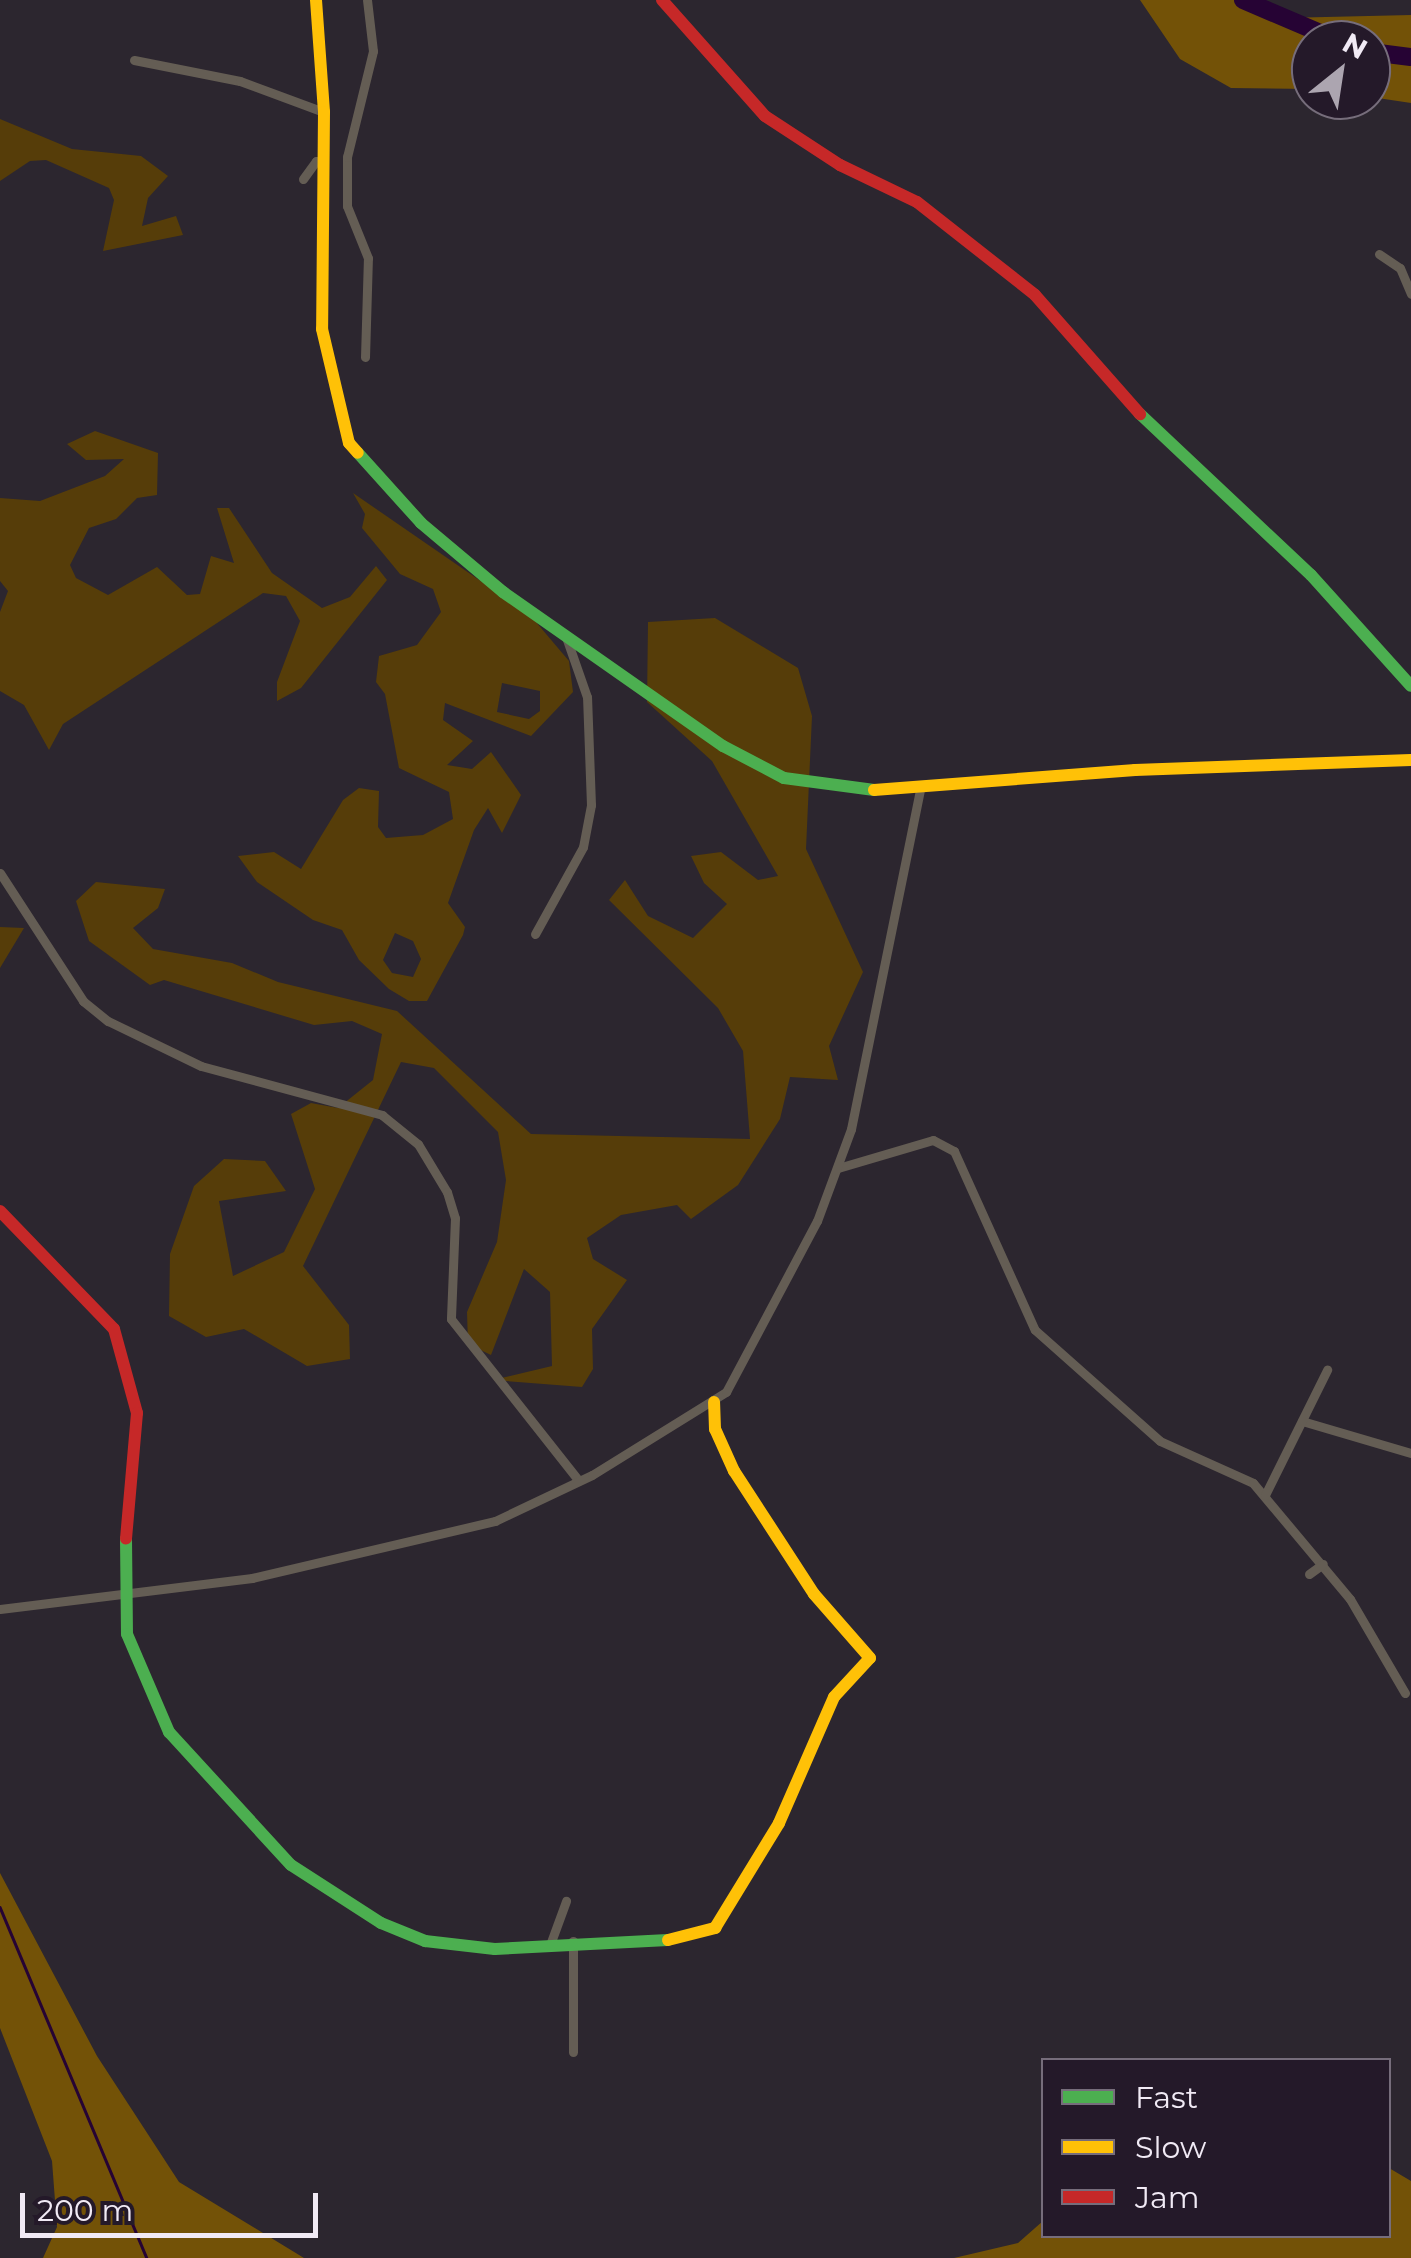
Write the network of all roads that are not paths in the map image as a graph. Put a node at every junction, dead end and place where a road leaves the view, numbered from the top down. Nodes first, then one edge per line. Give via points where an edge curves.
1 (316, 0) edge
2 (366, 0) edge
3 (662, 0) edge
4 (134, 60) dead end
5 (324, 112) junction
6 (323, 162) junction
7 (303, 178) dead end
8 (1379, 254) dead end
9 (1411, 294) edge
10 (365, 357) dead end
11 (565, 634) junction
12 (1411, 686) edge
13 (1411, 760) edge
14 (920, 790) junction
15 (0, 873) edge
16 (535, 934) dead end
17 (838, 1168) junction
18 (0, 1211) edge
19 (1327, 1370) dead end
20 (714, 1402) junction
21 (1302, 1421) junction
22 (1411, 1452) edge
23 (579, 1481) junction
24 (1265, 1495) junction
25 (1323, 1564) junction
26 (1309, 1574) dead end
27 (124, 1597) junction
28 (0, 1608) edge
29 (1406, 1693) dead end
30 (566, 1901) dead end
31 (573, 1941) junction
32 (551, 1942) junction
33 (573, 2052) dead end

1 - 5 street
2 - 10 street via 373,52 347,157 347,206 368,258
3 - 12 street via 765,116 840,165 918,202 1035,296 1129,403 1311,575
4 - 5 street via 240,81
5 - 6 street
6 - 7 street via 316,161
6 - 11 street via 324,350 349,443 421,523
8 - 9 street via 1400,268
11 - 14 street via 722,746 784,778
11 - 16 street via 587,697 591,806 583,847
13 - 14 street via 1135,770
14 - 17 street via 860,1094
15 - 23 street via 83,1000 122,1030 201,1066 382,1115 418,1144 455,1218 450,1319
17 - 20 street via 781,1290
17 - 24 street via 944,1142 954,1150 1035,1330 1160,1442 1231,1468
18 - 27 street via 92,1298 114,1329 130,1372 137,1414
19 - 21 street
20 - 23 street
20 - 31 street via 716,1429 734,1471 823,1606 870,1658 834,1697 779,1823 715,1928 683,1940
21 - 22 street
21 - 24 street
23 - 27 street via 495,1521 396,1549
24 - 25 street
25 - 26 street
25 - 29 street
27 - 28 street
27 - 32 street via 127,1634 169,1732 291,1865 341,1901 426,1942 468,1950
30 - 32 street
31 - 32 street
31 - 33 street

